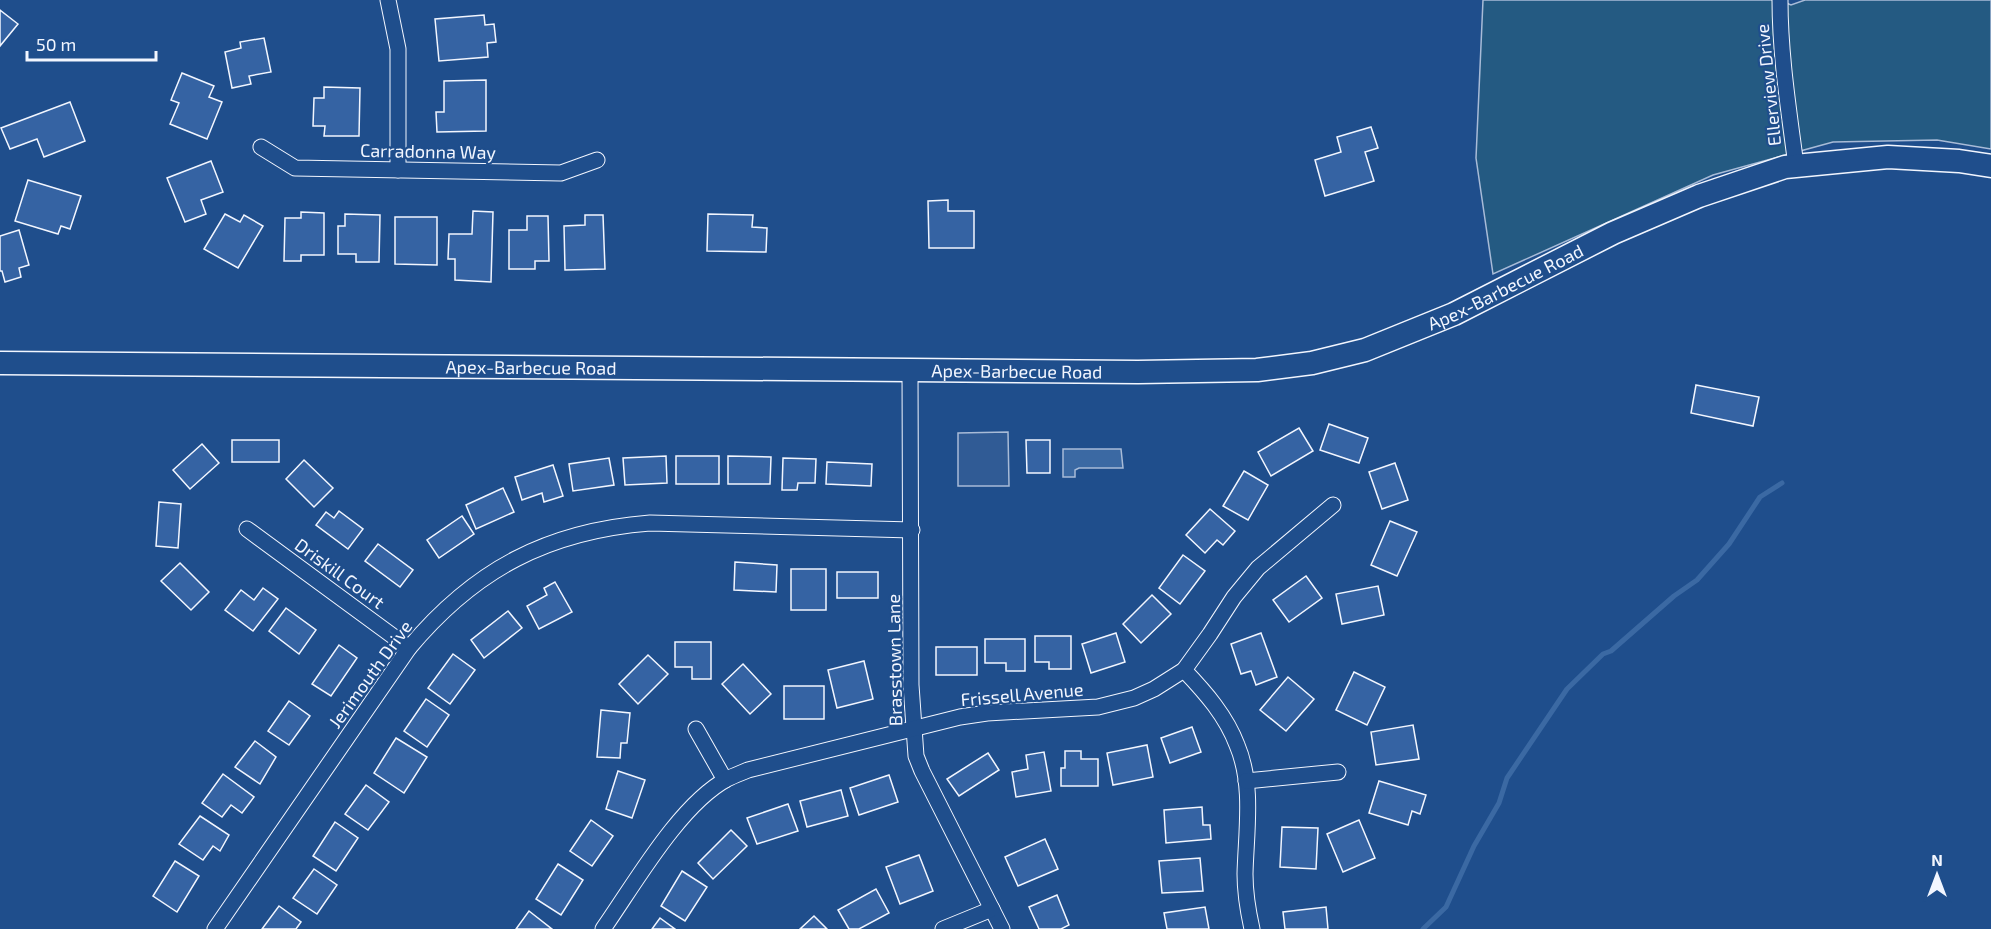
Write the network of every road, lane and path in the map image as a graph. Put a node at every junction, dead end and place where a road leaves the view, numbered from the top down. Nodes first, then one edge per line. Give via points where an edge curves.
1 (388, 0) edge
2 (1780, 0) edge
3 (261, 147) dead end
4 (597, 160) dead end
5 (1796, 166) junction
6 (1991, 166) edge
7 (398, 170) junction
8 (0, 363) edge
9 (910, 370) junction
10 (1333, 505) dead end
11 (247, 529) dead end
12 (912, 530) junction
13 (409, 648) junction
14 (1184, 670) junction
15 (696, 729) dead end
16 (914, 729) junction
17 (1338, 772) dead end
18 (725, 780) junction
19 (1246, 781) junction
20 (992, 909) junction
21 (215, 929) edge
22 (603, 929) edge
23 (943, 929) edge
24 (1002, 929) edge
25 (1252, 929) edge

1 - 7 street via 398,49
2 - 5 street, Ellerview Drive via 1784,84
3 - 7 street, Carradonna Way via 295,168
4 - 7 street, Carradonna Way via 561,173
5 - 6 street, Apex-Barbecue Road via 1888,157
5 - 9 street, Apex-Barbecue Road via 1699,196 1613,233 1454,314 1365,350 1312,363 1257,370
8 - 9 street, Apex-Barbecue Road
9 - 12 street, Brasstown Lane
10 - 14 street, Frissell Avenue via 1258,568
11 - 13 street, Driskill Court
12 - 13 street, Jerimouth Drive via 651,523 603,528 548,543 493,572 449,605
12 - 16 street, Brasstown Lane
13 - 21 street, Jerimouth Drive
14 - 16 street, Frissell Avenue via 1134,699 1116,704 987,713
14 - 19 street via 1217,706 1238,746
15 - 18 street
16 - 18 street, Frissell Avenue via 771,763
16 - 20 street, Brasstown Lane via 921,771
17 - 19 street
18 - 22 street, Frissell Avenue via 669,833
19 - 25 street via 1246,895
20 - 23 street
20 - 24 street, Brasstown Lane

